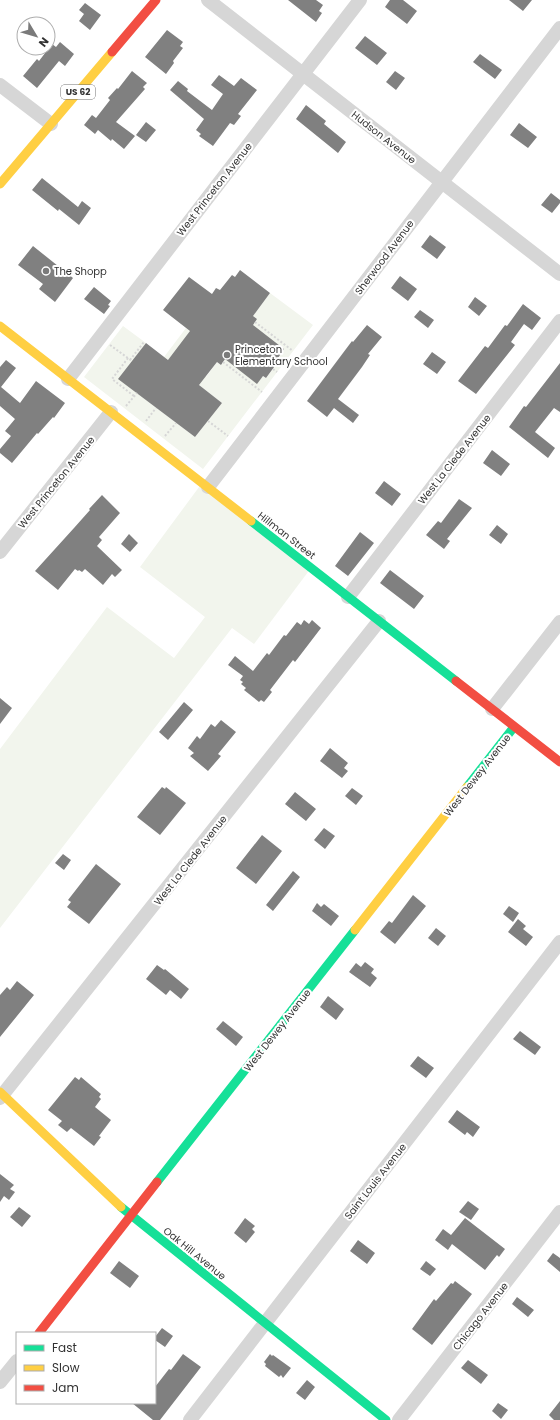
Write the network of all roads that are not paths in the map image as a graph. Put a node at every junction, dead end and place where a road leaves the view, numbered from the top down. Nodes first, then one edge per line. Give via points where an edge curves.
1 (156, 0) edge
2 (208, 0) edge
3 (360, 0) edge
4 (560, 28) edge
5 (303, 74) junction
6 (0, 85) edge
7 (51, 124) junction
8 (442, 182) junction
9 (0, 184) edge
10 (560, 274) edge
11 (560, 321) edge
12 (0, 326) edge
13 (68, 379) junction
14 (118, 410) junction
15 (208, 487) junction
16 (0, 552) edge
17 (348, 597) junction
18 (379, 621) junction
19 (560, 622) edge
20 (492, 709) junction
21 (514, 727) junction
22 (560, 762) edge
23 (560, 942) edge
24 (1, 1095) edge
25 (560, 1212) edge
26 (131, 1215) junction
27 (265, 1323) junction
28 (40, 1332) edge
29 (16, 1362) edge
30 (0, 1382) edge
31 (190, 1420) edge
32 (386, 1420) edge
33 (399, 1420) edge

1 - 7 street, US 62
2 - 5 street, Hudson Avenue
3 - 5 street, West Princeton Avenue
4 - 8 street, Sherwood Avenue
5 - 8 street, Hudson Avenue
5 - 13 street, West Princeton Avenue
6 - 7 street
7 - 9 street, US 62
8 - 10 street, Hudson Avenue
8 - 15 street, Sherwood Avenue
11 - 17 street, West La Clede Avenue
12 - 13 street, Hillman Street
13 - 14 street, Hillman Street
14 - 15 street, Hillman Street
14 - 16 street, West Princeton Avenue
15 - 17 street, Hillman Street
17 - 18 street, Hillman Street
18 - 20 street, Hillman Street
18 - 24 street, West La Clede Avenue
19 - 20 street
20 - 21 street, Hillman Street
21 - 22 street, Hillman Street
21 - 26 street, West Dewey Avenue
23 - 27 street, Saint Louis Avenue
24 - 26 street, Oak Hill Avenue
25 - 33 street, Chicago Avenue
26 - 27 street, Oak Hill Avenue
26 - 28 street, West Dewey Avenue
27 - 31 street, Saint Louis Avenue
27 - 32 street, Oak Hill Avenue
29 - 30 street

